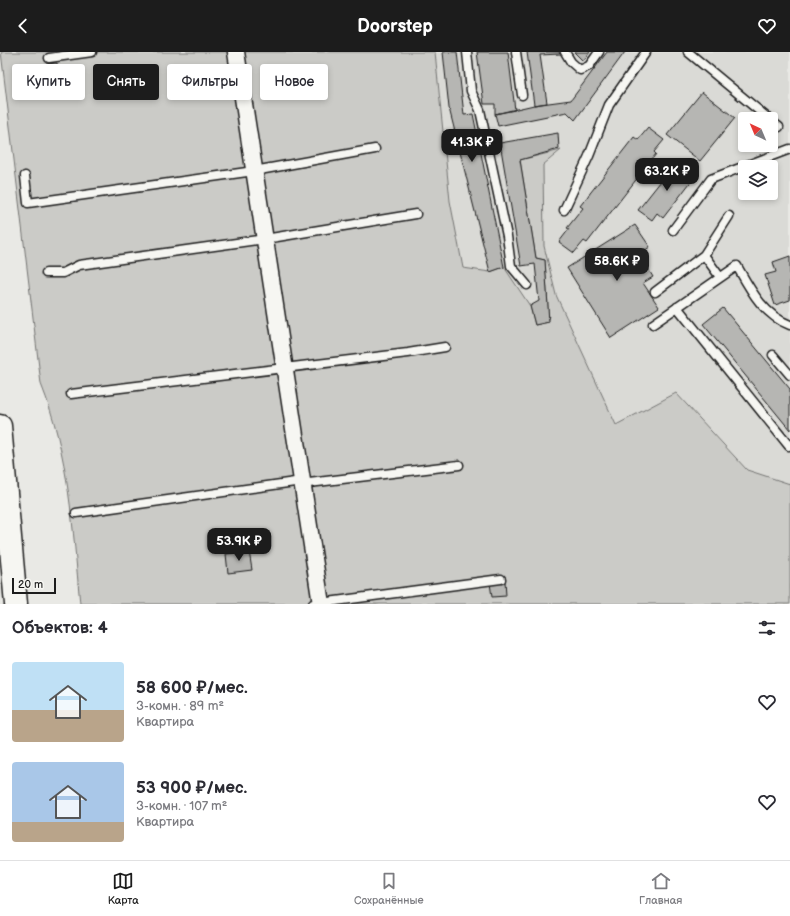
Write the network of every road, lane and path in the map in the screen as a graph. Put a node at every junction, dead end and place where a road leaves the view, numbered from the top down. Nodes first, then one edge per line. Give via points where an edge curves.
1 (92, 52) edge
2 (236, 52) edge
3 (467, 52) edge
4 (516, 52) edge
5 (566, 52) edge
6 (599, 52) edge
7 (646, 52) edge
8 (688, 52) edge
9 (49, 58) dead end
10 (522, 95) dead end
11 (760, 112) edge
12 (375, 149) dead end
13 (790, 149) edge
14 (254, 171) junction
15 (26, 176) dead end
16 (564, 210) dead end
17 (416, 214) dead end
18 (729, 216) dead end
19 (673, 230) dead end
20 (264, 239) junction
21 (704, 255) junction
22 (46, 273) dead end
23 (720, 277) junction
24 (527, 285) dead end
25 (655, 292) dead end
26 (677, 307) junction
27 (653, 324) dead end
28 (790, 325) edge
29 (445, 347) dead end
30 (773, 356) dead end
31 (284, 368) junction
32 (790, 375) edge
33 (71, 394) dead end
34 (0, 426) edge
35 (790, 445) edge
36 (459, 465) dead end
37 (302, 481) junction
38 (76, 513) dead end
39 (501, 580) dead end
40 (16, 604) edge
41 (318, 604) edge

1 - 9 lane
2 - 14 street
3 - 24 lane via 471,90 480,110 511,266
4 - 10 lane
5 - 6 lane via 571,62 580,70 589,66
7 - 16 lane via 609,106
8 - 11 lane
12 - 14 lane
13 - 19 lane via 711,179
14 - 15 lane via 28,203
14 - 20 street
17 - 20 lane
18 - 21 lane
20 - 22 lane via 79,265 63,273
20 - 31 street
21 - 23 lane
21 - 25 lane
23 - 26 lane
23 - 28 lane via 737,266 754,296 777,320
26 - 27 lane
26 - 35 lane
29 - 31 lane
30 - 32 lane
31 - 33 lane
31 - 37 street
34 - 40 main road
36 - 37 lane via 309,483
37 - 38 lane
37 - 41 street
39 - 41 lane

